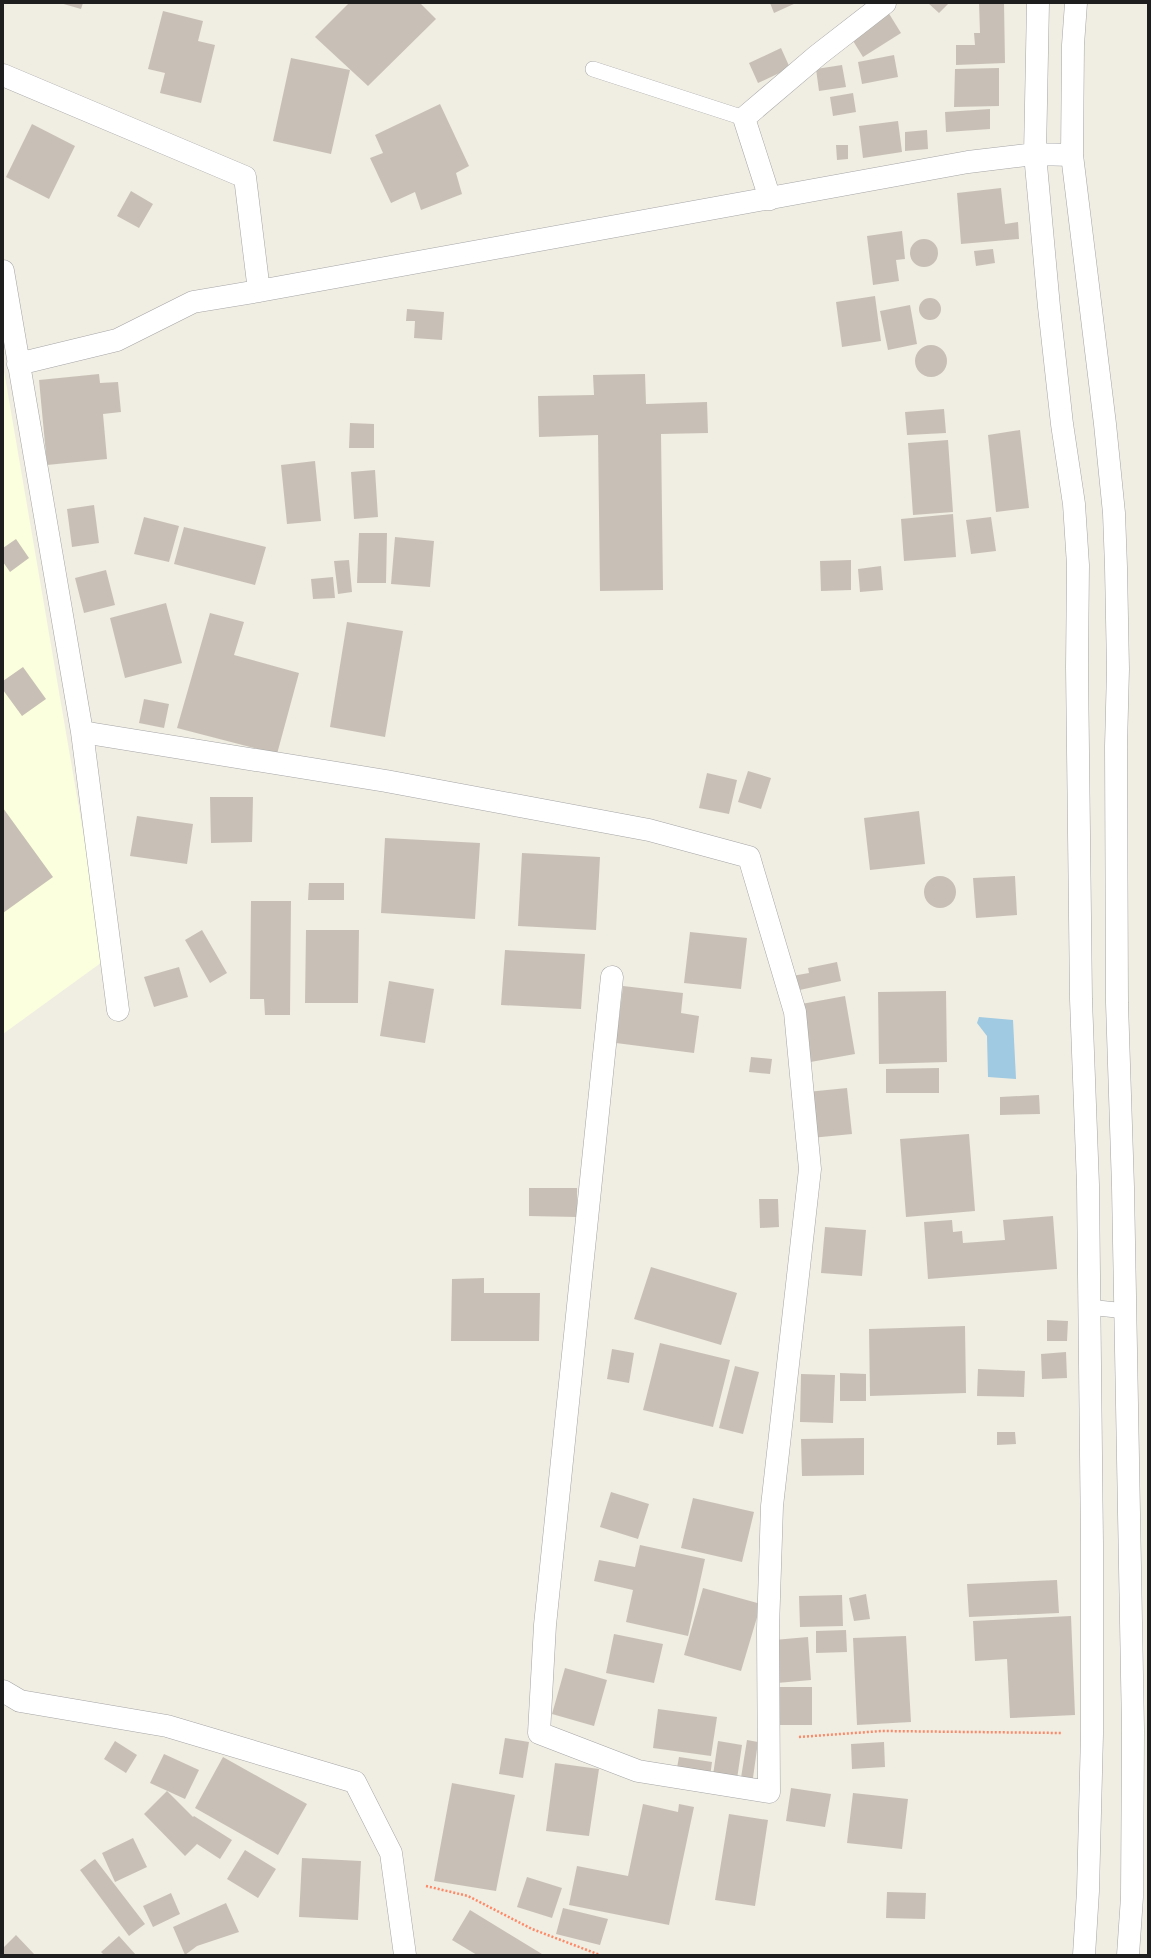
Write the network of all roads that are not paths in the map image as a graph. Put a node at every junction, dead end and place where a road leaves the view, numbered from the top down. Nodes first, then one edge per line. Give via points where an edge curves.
1 (885, 3) edge
2 (1038, 3) edge
3 (1076, 3) edge
4 (593, 69) dead end
5 (3, 75) edge
6 (744, 118) junction
7 (1035, 154) junction
8 (1072, 155) junction
9 (770, 199) junction
10 (3, 271) edge
11 (259, 291) junction
12 (18, 364) junction
13 (82, 732) junction
14 (612, 977) dead end
15 (118, 1010) dead end
16 (1088, 1307) junction
17 (1126, 1311) junction
18 (3, 1691) edge
19 (405, 1955) edge
20 (1084, 1955) edge
21 (1128, 1955) edge

1 - 6 street via 818,55
2 - 7 street
3 - 8 street
4 - 6 lane
5 - 11 street via 245,177
6 - 9 street
7 - 8 street
7 - 9 street via 968,162
7 - 16 street via 1062,424 1074,504 1078,565 1081,999 1088,1185
8 - 17 street via 1093,315 1114,521 1118,669 1117,1003
9 - 11 street
10 - 12 street
11 - 12 street via 193,302 117,340
12 - 13 street
13 - 14 street via 386,781 649,830 749,857 795,1012 810,1169 772,1506 768,1629 768,1792 638,1771 539,1733 545,1625
13 - 15 street
16 - 17 lane
16 - 20 street via 1092,1734
17 - 21 street via 1133,1730 1132,1897
18 - 19 street via 20,1701 167,1726 355,1782 391,1853

